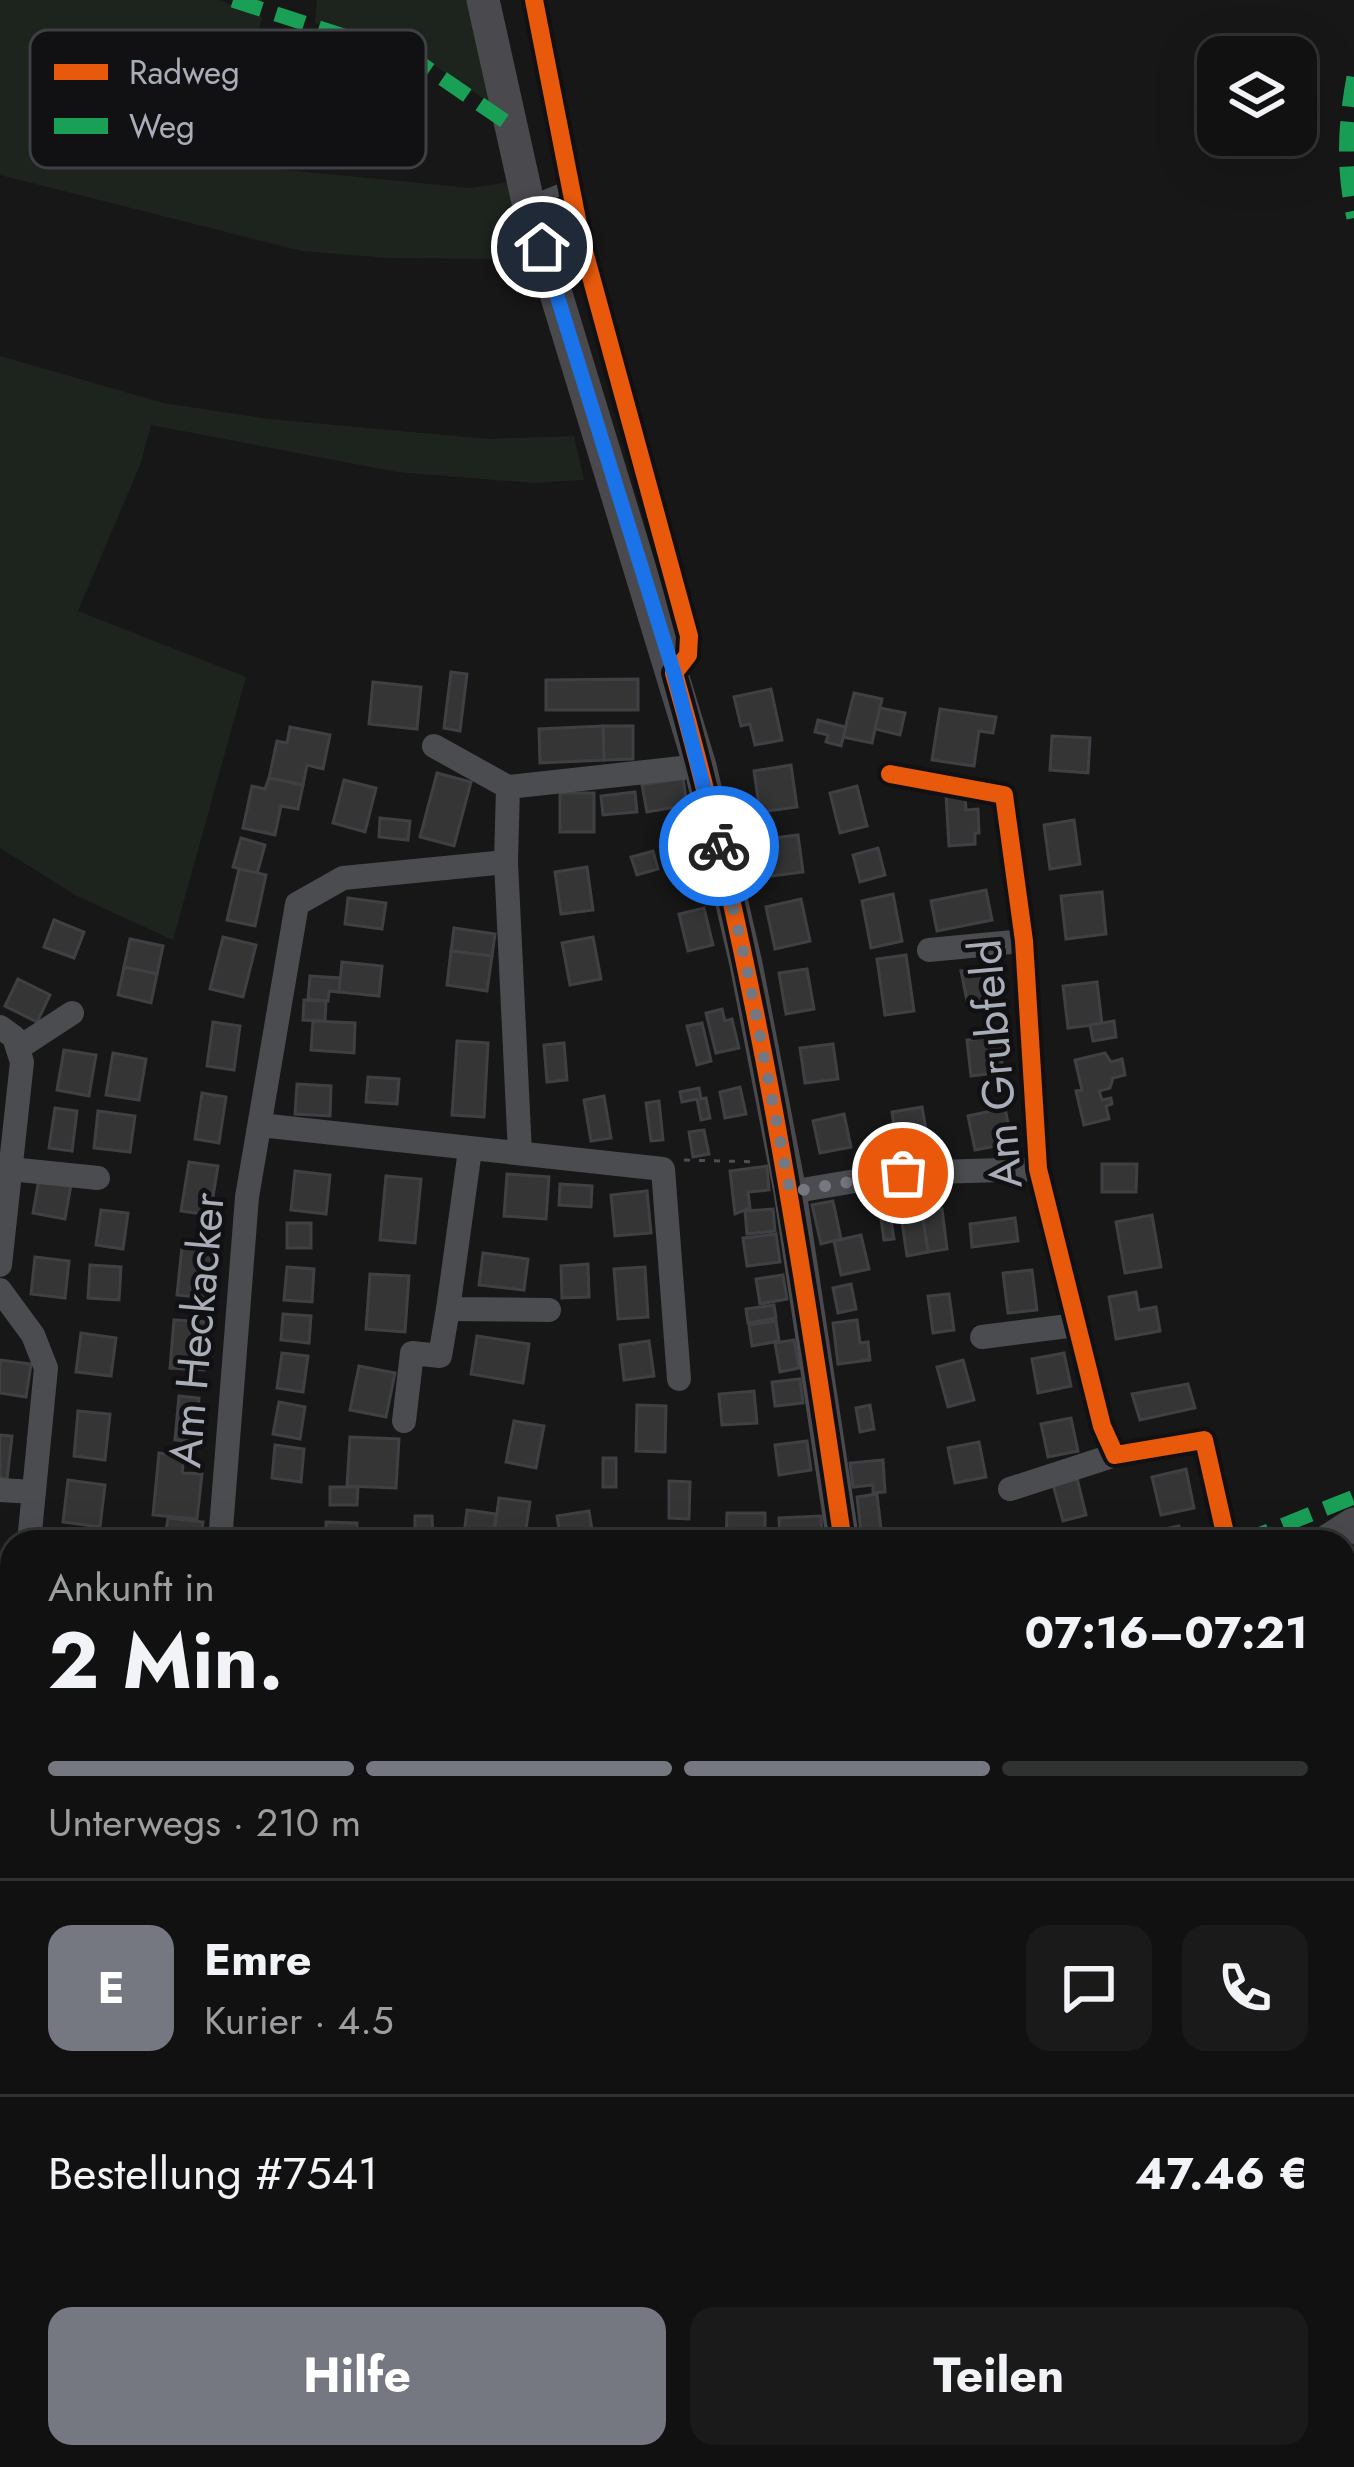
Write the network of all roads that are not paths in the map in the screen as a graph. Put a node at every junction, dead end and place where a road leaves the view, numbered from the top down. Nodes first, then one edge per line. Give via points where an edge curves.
1 (484, 0) edge
2 (534, 0) edge
3 (528, 202) junction
4 (434, 746) dead end
5 (700, 766) junction
6 (890, 774) dead end
7 (508, 787) junction
8 (506, 862) junction
9 (1024, 940) junction
10 (929, 950) dead end
11 (72, 1013) dead end
12 (0, 1027) edge
13 (20, 1047) junction
14 (260, 1125) junction
15 (470, 1150) junction
16 (520, 1153) junction
17 (10, 1168) junction
18 (1038, 1169) junction
19 (98, 1178) dead end
20 (788, 1178) junction
21 (0, 1264) edge
22 (0, 1290) edge
23 (448, 1309) junction
24 (549, 1310) dead end
25 (1076, 1325) junction
26 (982, 1337) dead end
27 (679, 1379) dead end
28 (404, 1421) dead end
29 (1115, 1455) junction
30 (1010, 1489) dead end
31 (0, 1490) edge
32 (34, 1492) junction
33 (30, 1530) edge
34 (221, 1530) edge
35 (841, 1530) edge
36 (1224, 1530) edge

1 - 3 street
2 - 3 lane via 572,185
3 - 5 street
4 - 7 street
5 - 7 street
5 - 20 street
6 - 9 street, Am Grubfeld via 1004,795
7 - 8 street
8 - 14 street, Am Heckacker via 343,878 297,904
8 - 16 street
9 - 10 street, Am Grubfeld
9 - 18 street, Am Grubfeld
11 - 13 street
12 - 13 street
13 - 17 street
14 - 15 street
14 - 34 street, Am Heckacker via 247,1197
15 - 16 street
15 - 23 street
16 - 27 street via 663,1169
17 - 19 street
17 - 21 street
18 - 20 street, Am Grubfeld
18 - 25 street, Am Grubfeld
20 - 35 street
22 - 32 street via 46,1369
23 - 24 street
23 - 28 street via 440,1355 412,1354
25 - 26 street
25 - 29 street, Am Grubfeld
29 - 30 street
29 - 36 street via 1204,1440
31 - 32 street
32 - 33 street

